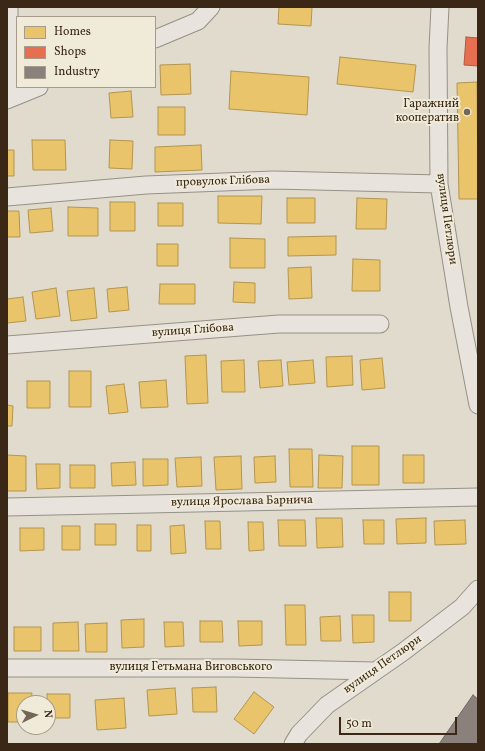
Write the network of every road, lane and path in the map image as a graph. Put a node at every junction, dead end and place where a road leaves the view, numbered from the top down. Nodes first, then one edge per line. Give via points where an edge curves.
1 (9, 7) edge
2 (211, 7) edge
3 (440, 7) edge
4 (156, 39) edge
5 (37, 88) edge
6 (8, 100) edge
7 (439, 184) junction
8 (7, 197) edge
9 (380, 324) dead end
10 (7, 345) edge
11 (478, 405) edge
12 (478, 498) edge
13 (7, 507) edge
14 (478, 589) edge
15 (7, 668) edge
16 (375, 671) junction
17 (293, 744) edge

1 - 6 street
2 - 4 street via 198,21
3 - 7 street, вулиця Петлюри
5 - 6 street
7 - 8 street, провулок Глібова via 259,180 146,185
7 - 11 street, вулиця Петлюри
9 - 10 street, вулиця Глібова via 279,324
12 - 13 street, вулиця Ярослава Барнича
14 - 16 street, вулиця Петлюри via 462,608
15 - 16 street, вулиця Гетьмана Виговського
16 - 17 street, вулиця Петлюри via 327,705 299,734

